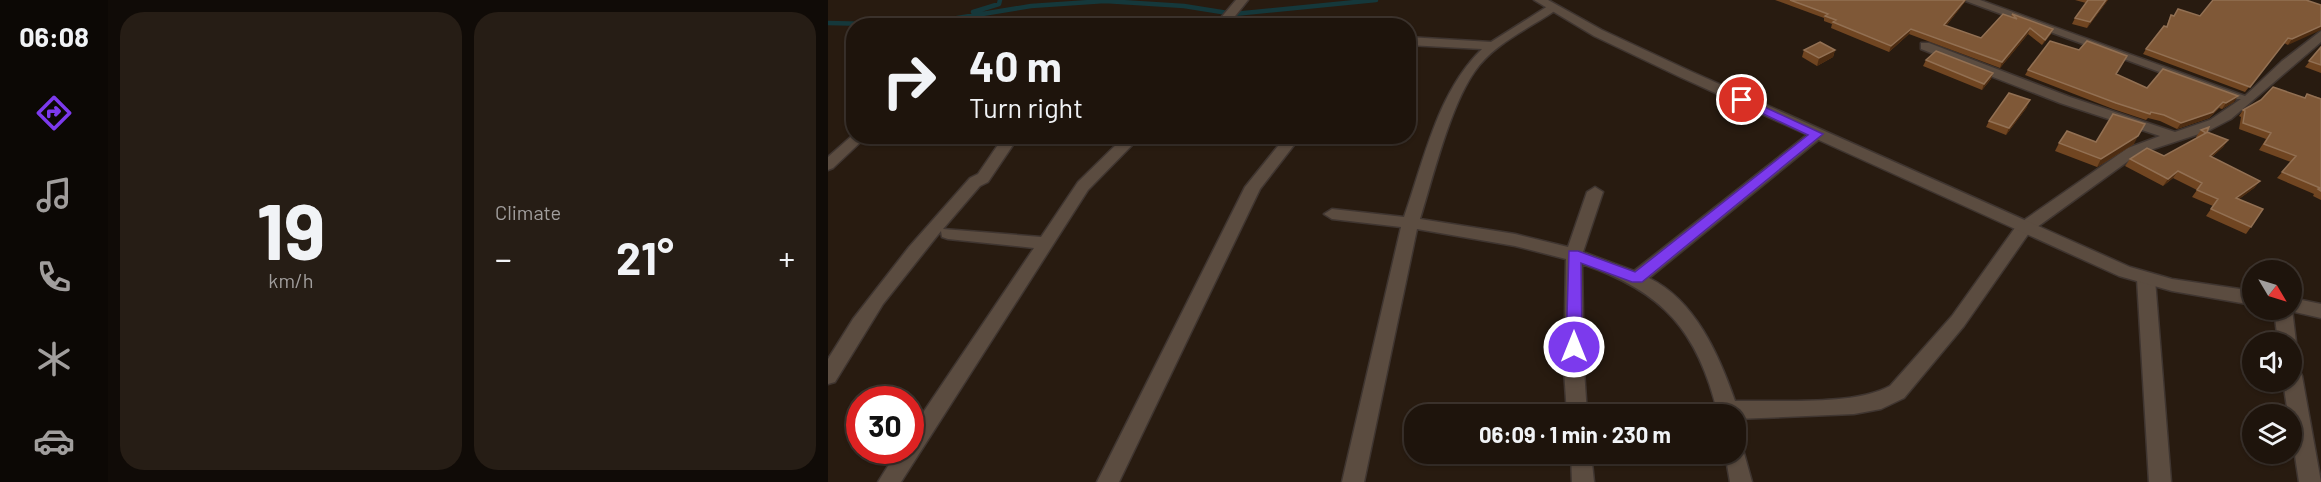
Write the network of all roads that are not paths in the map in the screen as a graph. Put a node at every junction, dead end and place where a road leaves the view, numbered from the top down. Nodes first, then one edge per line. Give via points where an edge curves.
1 (1969, 0) edge
2 (1240, 2) edge
3 (1546, 4) edge
4 (1226, 18) edge
5 (2321, 35) edge
6 (1416, 41) edge
7 (1493, 46) junction
8 (1925, 46) dead end
9 (2251, 101) junction
10 (1817, 134) junction
11 (2173, 136) junction
12 (851, 144) edge
13 (1006, 144) edge
14 (1126, 144) edge
15 (1288, 144) edge
16 (828, 165) edge
17 (1594, 192) dead end
18 (1332, 214) dead end
19 (1410, 223) junction
20 (2023, 229) junction
21 (948, 233) dead end
22 (1047, 243) junction
23 (1574, 255) junction
24 (1637, 278) junction
25 (2146, 279) junction
26 (2242, 296) edge
27 (2302, 307) edge
28 (2321, 311) edge
29 (828, 376) edge
30 (2295, 392) edge
31 (1576, 404) edge
32 (1724, 404) edge
33 (1746, 411) edge
34 (924, 429) edge
35 (901, 464) edge
36 (1582, 464) edge
37 (1737, 464) edge
38 (889, 482) edge
39 (1108, 482) edge
40 (1353, 482) edge
41 (1583, 482) edge
42 (1741, 482) edge
43 (2160, 482) edge
44 (2310, 482) edge

1 - 9 street
2 - 4 street
3 - 7 street
3 - 10 street via 1607,38
5 - 9 street
6 - 7 street
7 - 19 street via 1469,69 1446,117
8 - 11 street via 2065,100
9 - 11 street via 2202,128
10 - 20 street
10 - 24 street
11 - 20 street via 2133,151
12 - 16 street
13 - 29 street via 982,178 900,266 866,311
14 - 22 street via 1083,186
15 - 39 street via 1253,187
17 - 23 street
18 - 19 street
19 - 23 street
19 - 40 street
20 - 25 street
20 - 33 street via 1958,321 1897,392 1881,401 1854,406
21 - 22 street
22 - 34 street
23 - 24 street
23 - 31 street
24 - 32 street via 1676,308 1705,352
25 - 26 street
25 - 43 street
27 - 28 street
30 - 44 street
35 - 38 street
36 - 41 street
37 - 42 street

